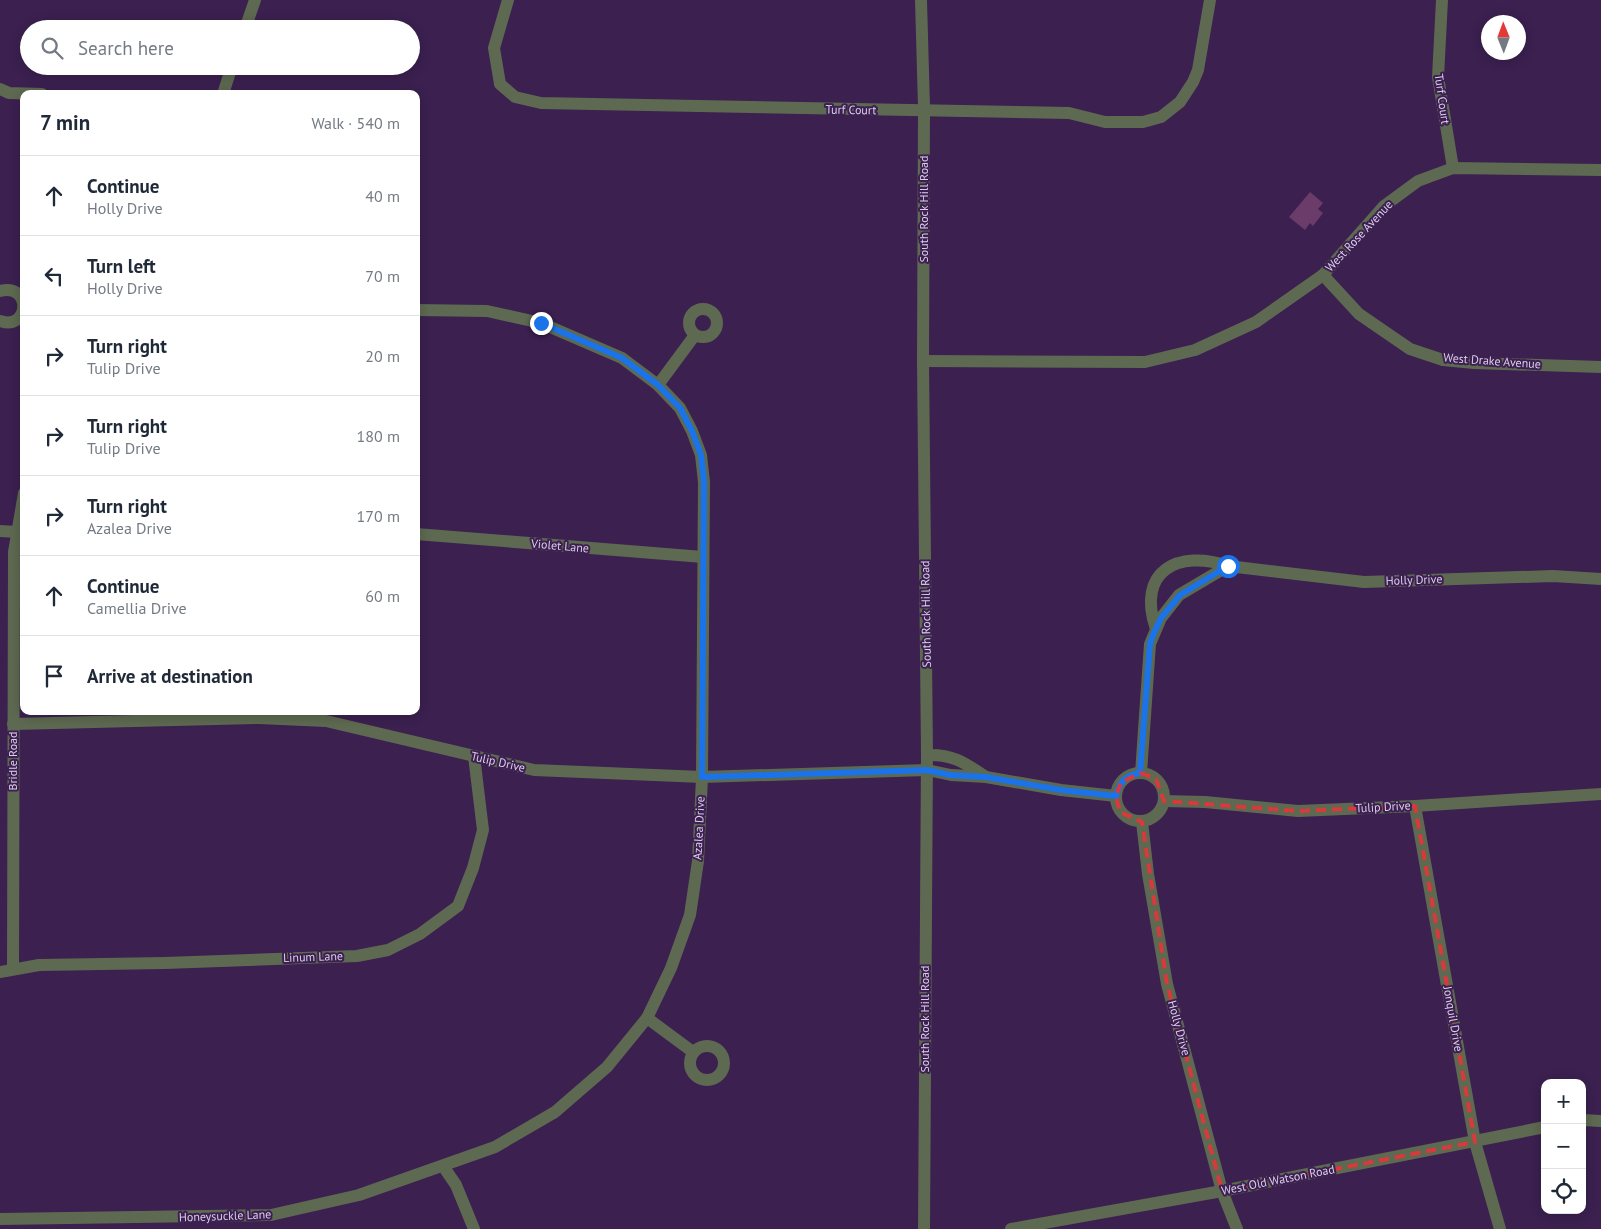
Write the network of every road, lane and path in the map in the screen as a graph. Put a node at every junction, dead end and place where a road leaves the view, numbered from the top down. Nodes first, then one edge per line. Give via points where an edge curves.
1 (255, 0) edge
2 (508, 0) edge
3 (921, 0) edge
4 (1210, 0) edge
5 (1442, 0) edge
6 (248, 20) edge
7 (229, 75) edge
8 (0, 90) edge
9 (224, 90) edge
10 (20, 93) edge
11 (924, 111) junction
12 (1453, 168) junction
13 (1601, 170) edge
14 (1323, 275) junction
15 (0, 291) edge
16 (20, 297) edge
17 (420, 310) edge
18 (20, 315) edge
19 (0, 320) edge
20 (695, 335) dead end
21 (923, 361) junction
22 (1601, 367) edge
23 (658, 385) junction
24 (20, 515) edge
25 (0, 531) edge
26 (17, 532) junction
27 (420, 534) edge
28 (703, 557) junction
29 (1228, 566) junction
30 (1601, 579) edge
31 (1156, 629) junction
32 (259, 715) edge
33 (14, 724) junction
34 (927, 755) junction
35 (474, 756) junction
36 (927, 770) junction
37 (1140, 773) junction
38 (702, 777) junction
39 (986, 777) junction
40 (1601, 794) edge
41 (1116, 796) junction
42 (1164, 801) junction
43 (1415, 806) junction
44 (1142, 822) junction
45 (13, 969) junction
46 (0, 972) edge
47 (647, 1018) junction
48 (693, 1052) dead end
49 (1586, 1120) edge
50 (1601, 1121) edge
51 (1541, 1128) edge
52 (1475, 1142) junction
53 (443, 1166) junction
54 (1222, 1191) junction
55 (0, 1219) edge
56 (474, 1229) edge
57 (924, 1229) edge
58 (1011, 1229) edge
59 (1237, 1229) edge
60 (1500, 1229) edge

1 - 6 street
2 - 11 street, Turf Court via 494,48 500,84 515,97 541,103
3 - 11 street, South Rock Hill Road
4 - 11 street, Turf Court via 1193,82 1180,102 1161,117 1143,122 1105,122 1069,113
5 - 12 street, Turf Court via 1438,78
7 - 9 street
8 - 10 street
11 - 21 street, South Rock Hill Road
12 - 13 street, West Rose Avenue
12 - 14 street, West Rose Avenue via 1418,180 1384,206
14 - 21 street, West Rose Avenue via 1256,322 1195,350 1173,356 1145,362
14 - 22 street, West Drake Avenue via 1359,314 1410,349 1443,360
15 - 16 street via 11,290
17 - 23 street, Azalea Drive via 486,311 541,323 622,358
18 - 19 street via 11,322
20 - 23 street
21 - 34 street, South Rock Hill Road
23 - 28 street, Azalea Drive via 680,408 701,455
24 - 26 street, Bridle Road
25 - 26 street
26 - 33 street, Bridle Road via 14,552
27 - 28 street, Violet Lane
28 - 38 street, Azalea Drive
29 - 30 street, Holly Drive via 1364,582 1553,576
29 - 31 street, Holly Drive via 1180,595
29 - 31 street, Holly Drive via 1180,562 1159,574 1150,600
31 - 37 street, Holly Drive via 1150,644
32 - 33 street, Tulip Drive
32 - 35 street, Tulip Drive via 326,722
33 - 45 street, Bridle Road
34 - 36 street, South Rock Hill Road
34 - 39 street, Tulip Drive via 940,754 961,760
35 - 38 street, Tulip Drive via 534,770
35 - 45 street, Linum Lane via 483,830 458,906 420,934 388,950 357,956 39,965
36 - 38 street, Tulip Drive
36 - 39 street, Tulip Drive
36 - 57 street, South Rock Hill Road
37 - 41 street via 1126,777
37 - 42 street via 1156,779 1164,793
38 - 47 street, Azalea Drive via 698,861 690,915 671,968
39 - 41 street, Tulip Drive
40 - 43 street, Tulip Drive
41 - 44 street via 1120,812
42 - 43 street, Tulip Drive via 1298,812
42 - 44 street via 1157,815
43 - 52 street, Jonquil Drive
44 - 54 street, Holly Drive via 1167,984
45 - 46 street, Linum Lane
47 - 48 street
47 - 53 street, Azalea Drive via 607,1067 554,1112 494,1147
49 - 50 street
51 - 52 street, West Old Watson Road
52 - 54 street, West Old Watson Road
52 - 60 street, Jonquil Drive
53 - 55 street, Honeysuckle Lane via 359,1195 271,1215
53 - 56 street via 456,1185
54 - 58 street, West Old Watson Road
54 - 59 street, Holly Drive

